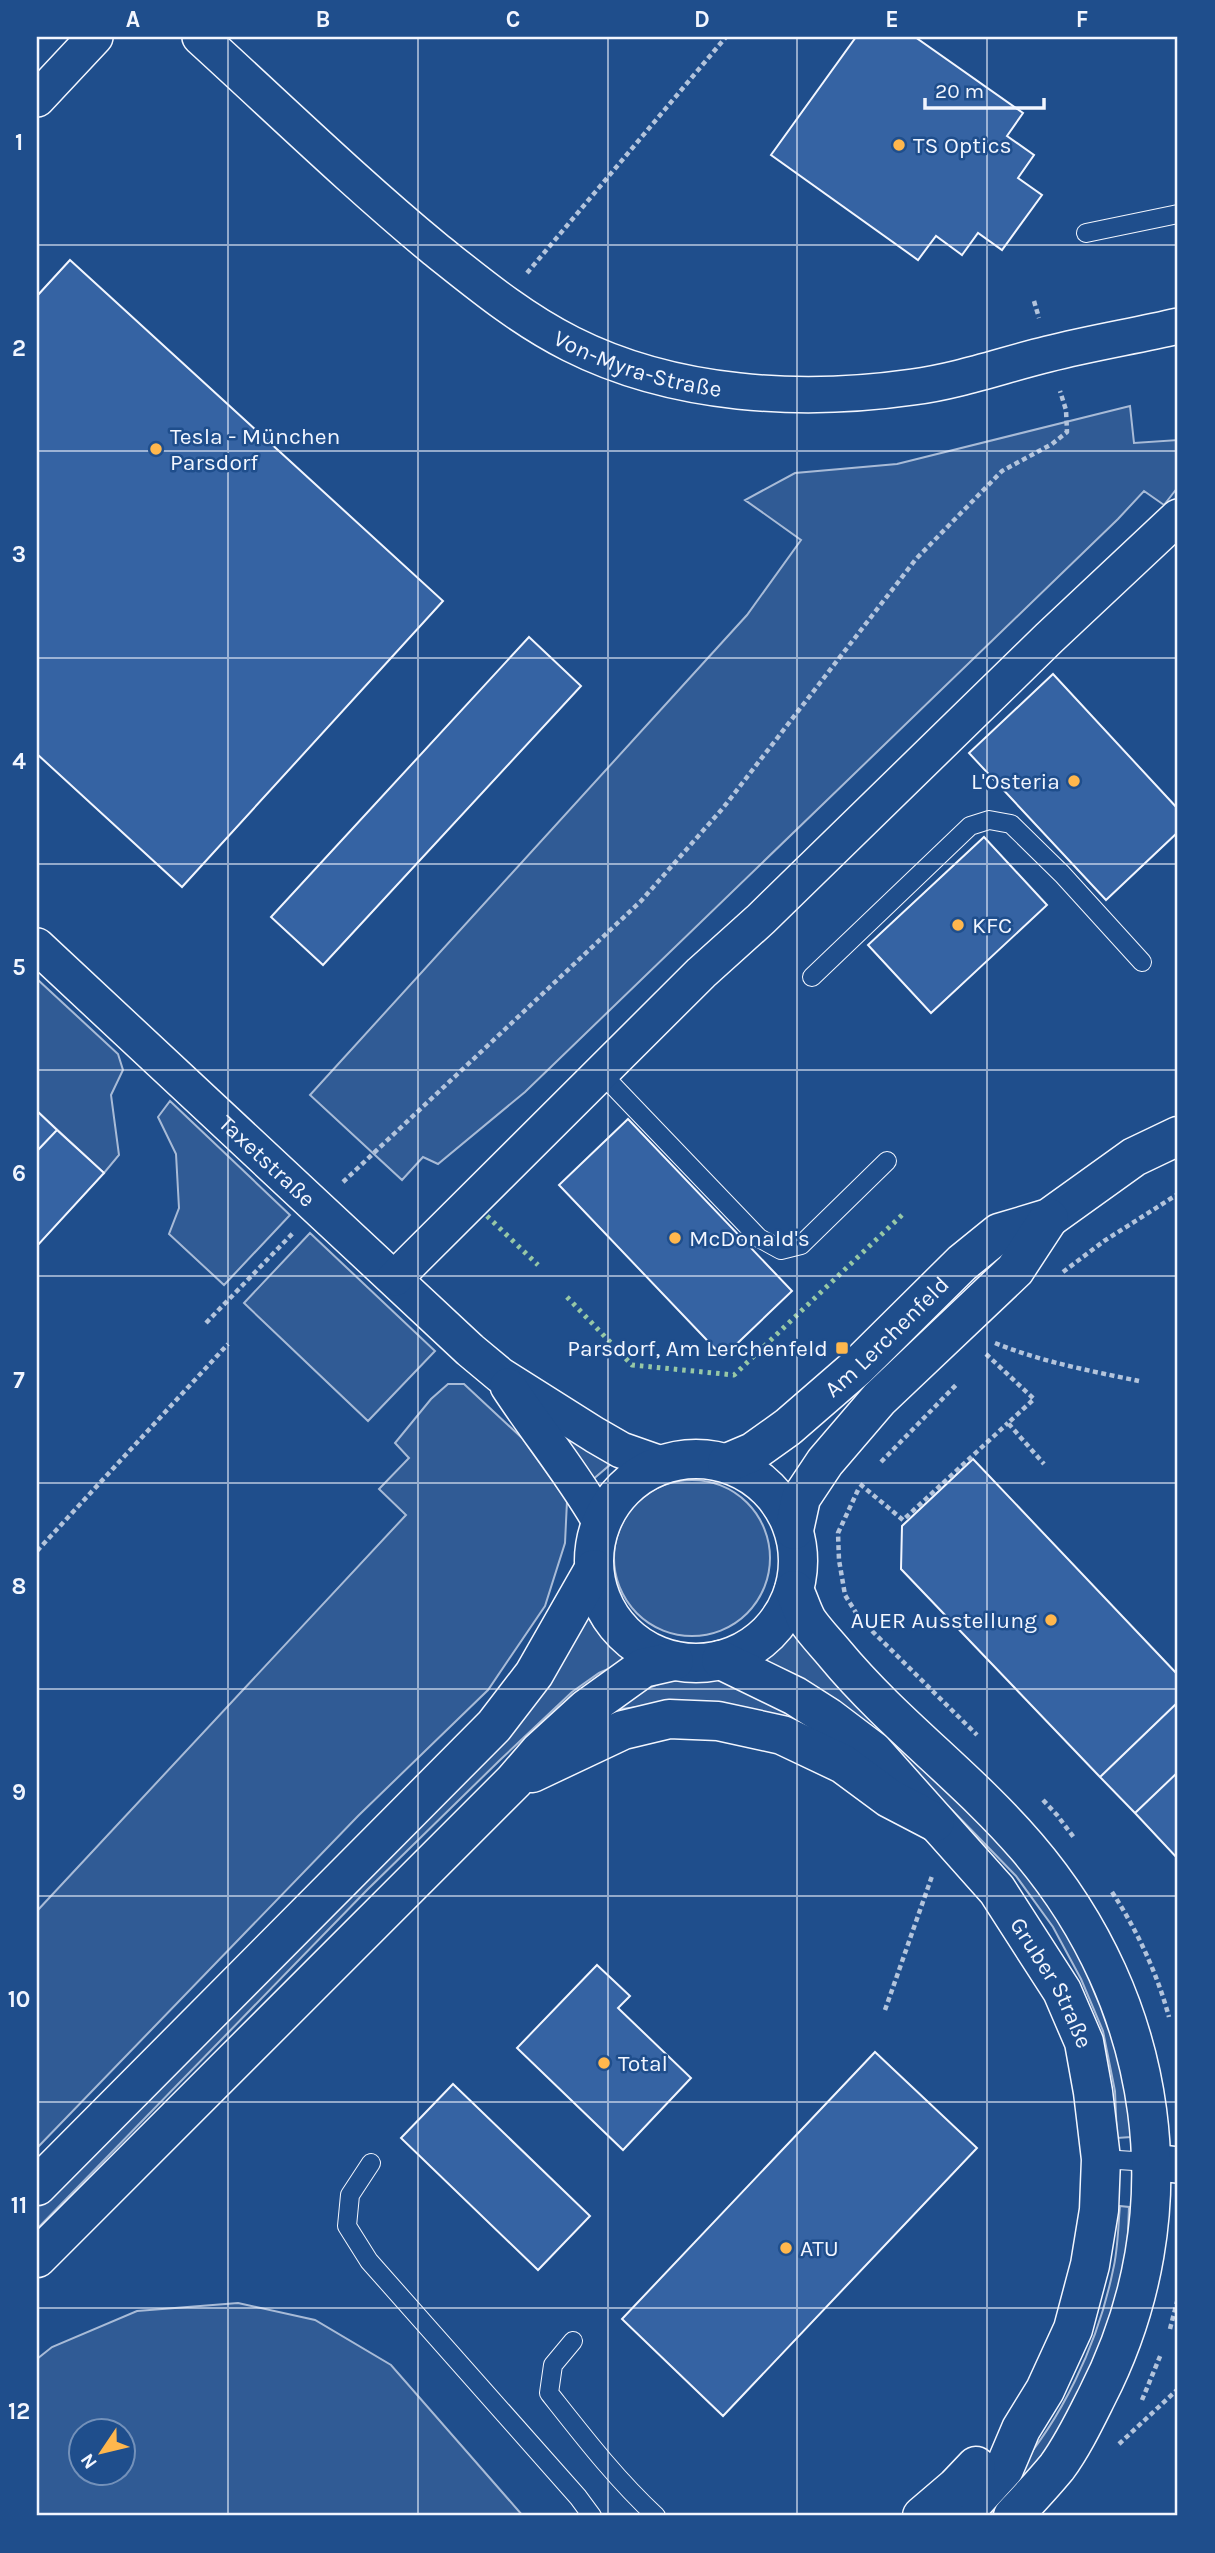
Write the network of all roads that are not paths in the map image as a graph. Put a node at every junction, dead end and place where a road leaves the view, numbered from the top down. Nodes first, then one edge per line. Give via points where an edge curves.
1 (94, 37) edge
2 (200, 37) edge
3 (37, 99) edge
4 (1178, 214) edge
5 (1086, 233) dead end
6 (1178, 326) edge
7 (1178, 517) edge
8 (40, 955) edge
9 (1142, 962) dead end
10 (812, 977) dead end
11 (600, 1072) junction
12 (1178, 1136) edge
13 (887, 1161) dead end
14 (1049, 1218) junction
15 (395, 1278) junction
16 (500, 1375) junction
17 (727, 1463) junction
18 (661, 1464) junction
19 (601, 1523) junction
20 (794, 1530) junction
21 (594, 1569) junction
22 (794, 1590) junction
23 (721, 1660) junction
24 (674, 1661) junction
25 (514, 1782) junction
26 (935, 1822) junction
27 (1101, 2159) junction
28 (370, 2163) dead end
29 (1165, 2163) edge
30 (37, 2186) edge
31 (37, 2258) edge
32 (573, 2341) dead end
33 (1021, 2429) junction
34 (578, 2497) junction
35 (592, 2516) edge
36 (601, 2516) edge
37 (656, 2516) edge
38 (922, 2516) edge
39 (961, 2516) edge
40 (1013, 2516) edge

1 - 3 street
2 - 6 street, Von-Myra-Straße via 394,215 502,303 571,344 639,371 744,390 799,395 863,393 916,387
4 - 5 lane
7 - 11 street
8 - 15 street, Taxetstraße
9 - 10 lane via 1011,824 989,820 971,826
11 - 13 lane via 759,1238 781,1250 801,1245
11 - 15 street
12 - 14 main road, Am Lerchenfeld via 1134,1157
14 - 17 main road, Am Lerchenfeld via 999,1233 795,1421 753,1452
14 - 20 main road, Am Lerchenfeld via 1015,1270 879,1399 830,1455 800,1498
15 - 16 street, Taxetstraße
16 - 18 street, Taxetstraße via 621,1450
16 - 19 street, Taxetstraße
17 - 18 main road, Am Lerchenfeld via 694,1458
17 - 20 main road, Am Lerchenfeld via 761,1482 775,1496
18 - 19 main road, Am Lerchenfeld via 625,1488
19 - 21 main road, Am Lerchenfeld
20 - 22 main road, Am Lerchenfeld via 798,1570
21 - 24 main road, Am Lerchenfeld via 604,1605 625,1635
21 - 30 main road via 534,1674 494,1727
22 - 23 main road, Am Lerchenfeld via 767,1635
22 - 29 main road via 807,1619 863,1688 988,1806 1069,1902 1098,1949 1117,1993
23 - 24 main road, Am Lerchenfeld
23 - 26 main road, Gruber Straße via 795,1696 855,1737 873,1751
24 - 25 main road via 643,1668 586,1709
25 - 26 main road via 623,1730 669,1719 718,1721 782,1735 843,1764 889,1798
25 - 31 main road
26 - 27 main road, Gruber Straße via 997,1890 1062,1991 1084,2042
27 - 29 lane
27 - 33 main road, Gruber Straße via 1090,2265 1073,2329
28 - 34 lane via 350,2194 347,2226 369,2261
29 - 40 main road via 1121,2347 1058,2466
32 - 37 lane via 553,2365 549,2393 598,2456
33 - 38 main road, Gruber Straße
33 - 39 main road, Gruber Straße via 1004,2469
34 - 35 lane
34 - 36 lane

